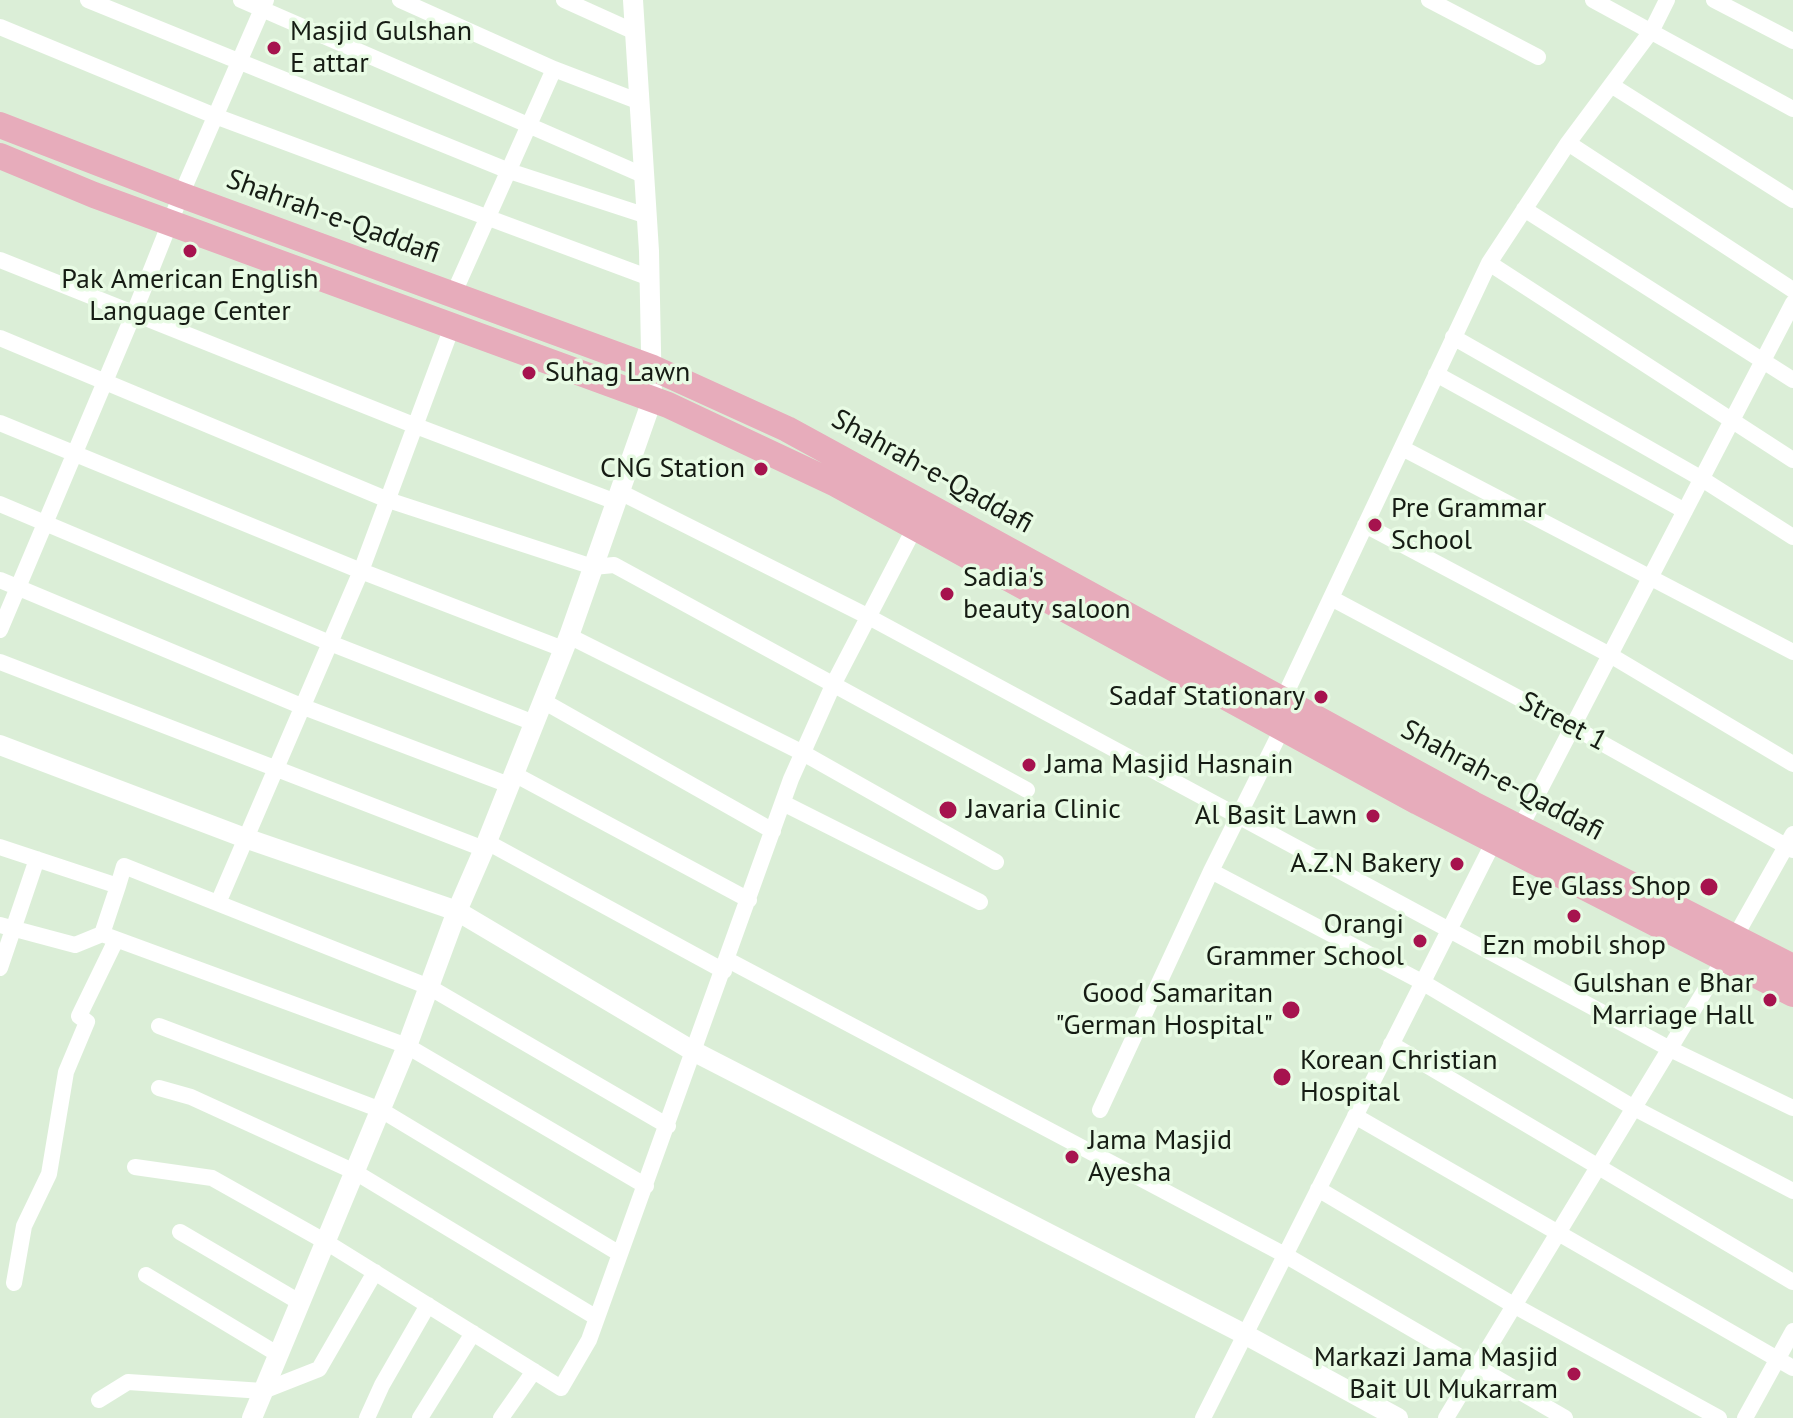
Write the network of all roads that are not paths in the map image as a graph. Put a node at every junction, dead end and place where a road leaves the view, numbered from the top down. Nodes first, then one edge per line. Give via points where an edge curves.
1 (88, 0) edge
2 (241, 0) edge
3 (400, 0) edge
4 (564, 0) edge
5 (633, 0) edge
6 (1429, 0) edge
7 (1593, 0) edge
8 (1667, 0) edge
9 (1714, 0) edge
10 (264, 5) edge
11 (0, 27) edge
12 (1652, 30) junction
13 (635, 32) junction
14 (1793, 41) edge
15 (1538, 57) dead end
16 (239, 62) junction
17 (554, 69) junction
18 (1611, 85) junction
19 (640, 102) junction
20 (1793, 109) edge
21 (215, 116) junction
22 (0, 125) edge
23 (528, 126) junction
24 (1568, 143) junction
25 (0, 156) edge
26 (509, 171) junction
27 (645, 176) junction
28 (181, 195) junction
29 (1793, 200) edge
30 (1524, 209) junction
31 (647, 216) junction
32 (488, 218) junction
33 (171, 223) junction
34 (0, 260) edge
35 (1489, 263) junction
36 (650, 278) junction
37 (1793, 290) edge
38 (453, 295) junction
39 (1793, 303) edge
40 (134, 313) junction
41 (452, 327) junction
42 (1453, 337) junction
43 (0, 338) edge
44 (1763, 361) junction
45 (653, 368) junction
46 (1436, 374) junction
47 (1793, 380) edge
48 (104, 383) junction
49 (652, 400) junction
50 (1732, 421) junction
51 (0, 423) edge
52 (416, 426) junction
53 (1402, 448) junction
54 (73, 451) junction
55 (1793, 460) edge
56 (1702, 479) junction
57 (618, 497) junction
58 (388, 500) junction
59 (0, 504) edge
60 (1685, 511) junction
61 (44, 521) junction
62 (1365, 525) junction
63 (915, 527) junction
64 (1793, 537) edge
65 (593, 567) junction
66 (361, 571) junction
67 (1650, 577) junction
68 (0, 580) edge
69 (17, 587) junction
70 (1331, 598) junction
71 (867, 616) junction
72 (0, 630) edge
73 (566, 642) junction
74 (330, 643) junction
75 (1793, 652) edge
76 (1610, 655) junction
77 (0, 662) edge
78 (834, 683) junction
79 (543, 701) junction
80 (301, 706) junction
81 (1279, 717) junction
82 (534, 723) junction
83 (1573, 727) junction
84 (0, 745) edge
85 (803, 753) junction
86 (1793, 764) edge
87 (277, 769) junction
88 (512, 780) junction
89 (1027, 790) dead end
90 (783, 803) junction
91 (1239, 816) junction
92 (1520, 828) junction
93 (773, 831) junction
94 (245, 838) junction
95 (1494, 841) junction
96 (1791, 843) edge
97 (486, 845) junction
98 (0, 847) edge
99 (37, 859) junction
100 (996, 862) dead end
101 (1211, 871) junction
102 (118, 886) junction
103 (749, 900) junction
104 (980, 902) dead end
105 (218, 903) junction
106 (457, 911) junction
107 (7, 927) edge
108 (1449, 930) junction
109 (109, 937) junction
110 (1730, 948) junction
111 (726, 965) junction
112 (1793, 967) edge
113 (0, 968) edge
114 (1422, 982) junction
115 (429, 987) junction
116 (1793, 994) edge
117 (159, 1026) dead end
118 (1391, 1044) junction
119 (407, 1046) junction
120 (1670, 1049) junction
121 (693, 1051) junction
122 (159, 1088) dead end
123 (1634, 1108) junction
124 (1793, 1108) edge
125 (381, 1110) junction
126 (1100, 1110) dead end
127 (1355, 1116) junction
128 (668, 1126) junction
129 (135, 1167) dead end
130 (1598, 1168) junction
131 (355, 1172) junction
132 (646, 1186) junction
133 (1318, 1189) junction
134 (1793, 1191) edge
135 (180, 1232) dead end
136 (1558, 1234) junction
137 (326, 1242) junction
138 (620, 1254) junction
139 (1285, 1255) junction
140 (375, 1272) junction
141 (146, 1275) dead end
142 (1793, 1282) edge
143 (14, 1283) dead end
144 (301, 1303) junction
145 (428, 1305) junction
146 (1515, 1306) junction
147 (597, 1318) junction
148 (1793, 1331) edge
149 (473, 1333) junction
150 (1246, 1335) junction
151 (279, 1355) junction
152 (1777, 1360) junction
153 (1478, 1366) junction
154 (1793, 1368) edge
155 (534, 1371) junction
156 (263, 1391) junction
157 (99, 1400) dead end
158 (252, 1418) edge
159 (367, 1418) edge
160 (420, 1418) edge
161 (501, 1418) edge
162 (1203, 1418) edge
163 (1398, 1418) edge
164 (1446, 1418) edge
165 (1565, 1418) edge
166 (1719, 1418) edge
167 (1745, 1418) edge

1 - 16 street
2 - 10 street
3 - 17 street
4 - 13 street
5 - 13 street
6 - 15 street
7 - 12 street
8 - 12 street
9 - 14 street
10 - 16 street
10 - 23 street
11 - 21 street
12 - 18 street
12 - 20 street
13 - 19 street
16 - 21 street
16 - 26 street
17 - 19 street
17 - 23 street
18 - 24 street
18 - 29 street
19 - 27 street
21 - 28 street
21 - 32 street
22 - 28 main road, Shahrah-e-Qaddafi
23 - 26 street
23 - 27 street
24 - 30 street
24 - 37 street
25 - 33 main road, Shahrah-e-Qaddafi
26 - 31 street
26 - 32 street
27 - 31 street
28 - 33 street
28 - 38 main road, Shahrah-e-Qaddafi
30 - 35 street
30 - 44 street
31 - 36 street
32 - 36 street
32 - 38 street
33 - 40 street
33 - 41 main road, Shahrah-e-Qaddafi
34 - 40 street
35 - 42 street
35 - 50 street
36 - 45 street
38 - 45 main road, Shahrah-e-Qaddafi
39 - 44 street
40 - 48 street
40 - 52 street
41 - 49 main road, Shahrah-e-Qaddafi
41 - 52 street
42 - 46 street
42 - 56 street
43 - 48 street
44 - 47 street
44 - 50 street
45 - 49 street
45 - 81 main road, Shahrah-e-Qaddafi via 787,429
46 - 53 street
46 - 60 street
48 - 54 street
48 - 58 street
49 - 57 street
49 - 63 main road, Shahrah-e-Qaddafi via 836,484
50 - 55 street
50 - 56 street
51 - 54 street
52 - 57 street
52 - 58 street
53 - 62 street
53 - 67 street
54 - 61 street
54 - 66 street
56 - 60 street
56 - 64 street
57 - 65 street
57 - 71 street
58 - 65 street
58 - 66 street
59 - 61 street
60 - 67 street
61 - 69 street
61 - 74 street
62 - 70 street
62 - 76 street
63 - 71 street
63 - 81 main road, Shahrah-e-Qaddafi
65 - 73 street
65 - 78 street via 614,565
66 - 73 street
66 - 74 street
67 - 75 street
67 - 76 street
68 - 69 street
69 - 72 street
69 - 80 street
70 - 81 street
70 - 83 street, Street 1
71 - 78 street
71 - 91 street
73 - 79 street
73 - 85 street
74 - 80 street
74 - 82 street
76 - 83 street
76 - 86 street
77 - 87 street
78 - 85 street
78 - 89 street
79 - 82 street
79 - 93 street
80 - 87 street
80 - 88 street
81 - 91 street
81 - 92 main road, Shahrah-e-Qaddafi
81 - 95 main road, Shahrah-e-Qaddafi
82 - 88 street
83 - 92 street
83 - 96 street, Street 1
84 - 94 street
85 - 90 street
85 - 100 street
87 - 94 street
87 - 97 street
88 - 97 street
88 - 103 street
90 - 93 street
90 - 104 street
91 - 101 street
91 - 108 street
92 - 110 main road, Shahrah-e-Qaddafi
93 - 103 street
94 - 105 street
94 - 106 street
95 - 108 street
95 - 110 main road, Shahrah-e-Qaddafi
96 - 110 street
97 - 106 street
97 - 111 street
98 - 99 street
99 - 102 street
99 - 107 street
101 - 114 street
101 - 126 street
102 - 105 street via 124,866
102 - 109 street
103 - 111 street
105 - 115 street
106 - 115 street
106 - 121 street
107 - 109 street via 75,945
107 - 113 street
108 - 114 street
108 - 120 street
109 - 119 street
109 - 143 street via 79,1016 87,1022 66,1072 49,1174 24,1226
110 - 112 main road, Shahrah-e-Qaddafi
110 - 116 main road, Shahrah-e-Qaddafi
110 - 120 street
111 - 121 street
111 - 139 street
114 - 118 street
114 - 123 street
115 - 119 street
115 - 128 street
117 - 125 street
118 - 127 street
118 - 130 street
119 - 125 street
119 - 132 street
120 - 123 street
120 - 124 street
121 - 128 street
121 - 150 street
122 - 131 street via 191,1097
123 - 130 street
123 - 134 street
125 - 131 street
125 - 138 street
127 - 133 street
127 - 136 street
128 - 132 street
129 - 137 street via 212,1178
130 - 136 street
130 - 142 street
131 - 137 street
131 - 147 street
132 - 138 street
133 - 139 street
133 - 146 street
135 - 144 street
136 - 146 street
136 - 152 street
137 - 140 street
137 - 144 street
138 - 147 street
139 - 150 street
139 - 153 street
140 - 145 street
140 - 156 street via 319,1369
141 - 151 street
144 - 151 street
145 - 149 street
145 - 159 street
146 - 153 street
146 - 166 street
147 - 155 street via 561,1388
148 - 152 street
149 - 155 street
149 - 160 street
150 - 162 street
150 - 163 street
151 - 156 street
152 - 154 street
152 - 167 street
153 - 164 street
153 - 165 street
155 - 161 street
156 - 157 street via 128,1382
156 - 158 street

